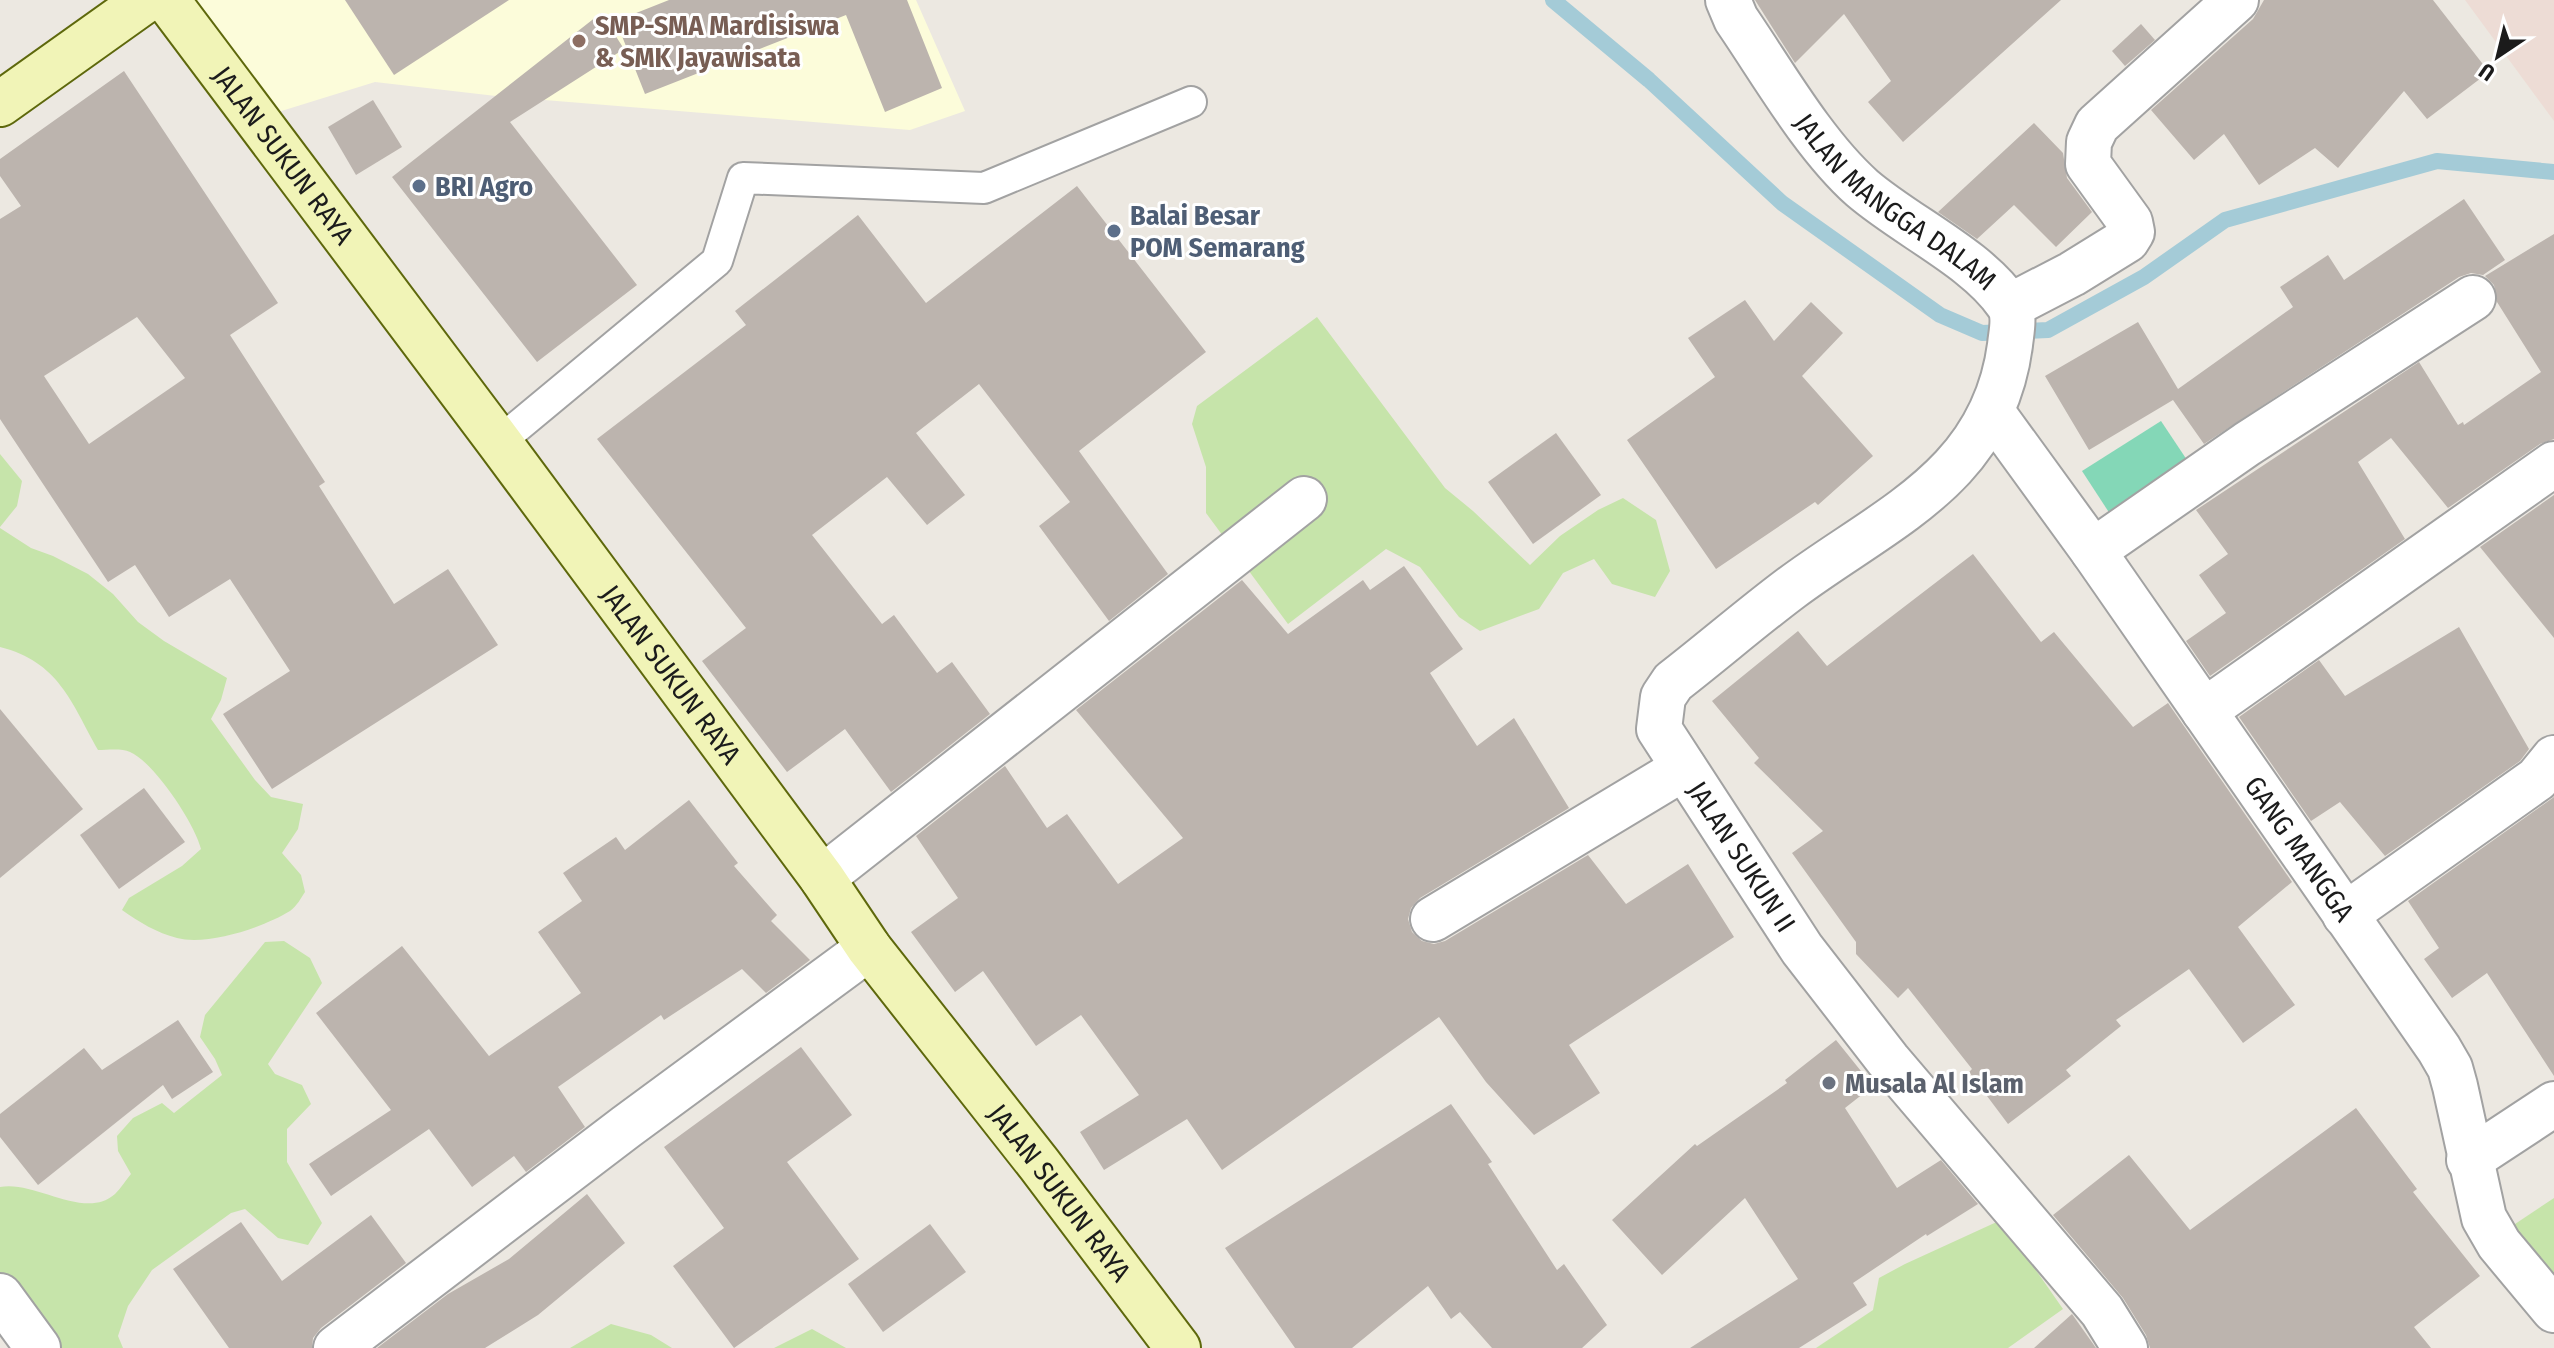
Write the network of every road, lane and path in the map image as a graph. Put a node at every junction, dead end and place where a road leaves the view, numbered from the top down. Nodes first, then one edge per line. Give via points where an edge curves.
1 (146, 0) edge
2 (167, 0) edge
3 (1728, 0) edge
4 (2236, 0) edge
5 (1191, 102) dead end
6 (0, 104) edge
7 (2473, 298) dead end
8 (2012, 313) junction
9 (1992, 412) junction
10 (499, 442) junction
11 (2554, 464) edge
12 (1304, 499) dead end
13 (2093, 551) junction
14 (2204, 711) junction
15 (2554, 758) edge
16 (1684, 768) junction
17 (822, 878) junction
18 (2345, 915) junction
19 (1433, 919) dead end
20 (869, 948) junction
21 (2554, 1104) edge
22 (2469, 1160) junction
23 (0, 1296) edge
24 (2554, 1310) edge
25 (38, 1348) edge
26 (336, 1348) edge
27 (1178, 1348) edge
28 (2125, 1348) edge

1 - 6 street
2 - 10 street, JALAN SUKUN RAYA
3 - 8 street, JALAN MANGGA DALAM via 1828,152 1899,217 1978,271
4 - 8 street via 2097,125 2089,142 2088,164 2130,222 2127,240
5 - 10 lane via 984,188 743,178 717,261
7 - 13 street
8 - 9 street, JALAN MANGGA DALAM via 2007,368
9 - 13 street, GANG MANGGA
9 - 16 street, JALAN SUKUN II via 1962,458 1923,498 1792,587 1673,682 1663,697 1659,729
10 - 17 street, JALAN SUKUN RAYA
11 - 14 street
12 - 17 street
13 - 14 street, GANG MANGGA
14 - 18 street, GANG MANGGA
15 - 18 street via 2537,779
16 - 19 street
16 - 28 street, JALAN SUKUN II via 1802,949 1888,1060 2102,1311
17 - 20 street, JALAN SUKUN RAYA
18 - 22 street, GANG MANGGA via 2450,1068
20 - 26 street
20 - 27 street, JALAN SUKUN RAYA
21 - 22 street
22 - 24 street, GANG MANGGA via 2484,1218
23 - 25 street

